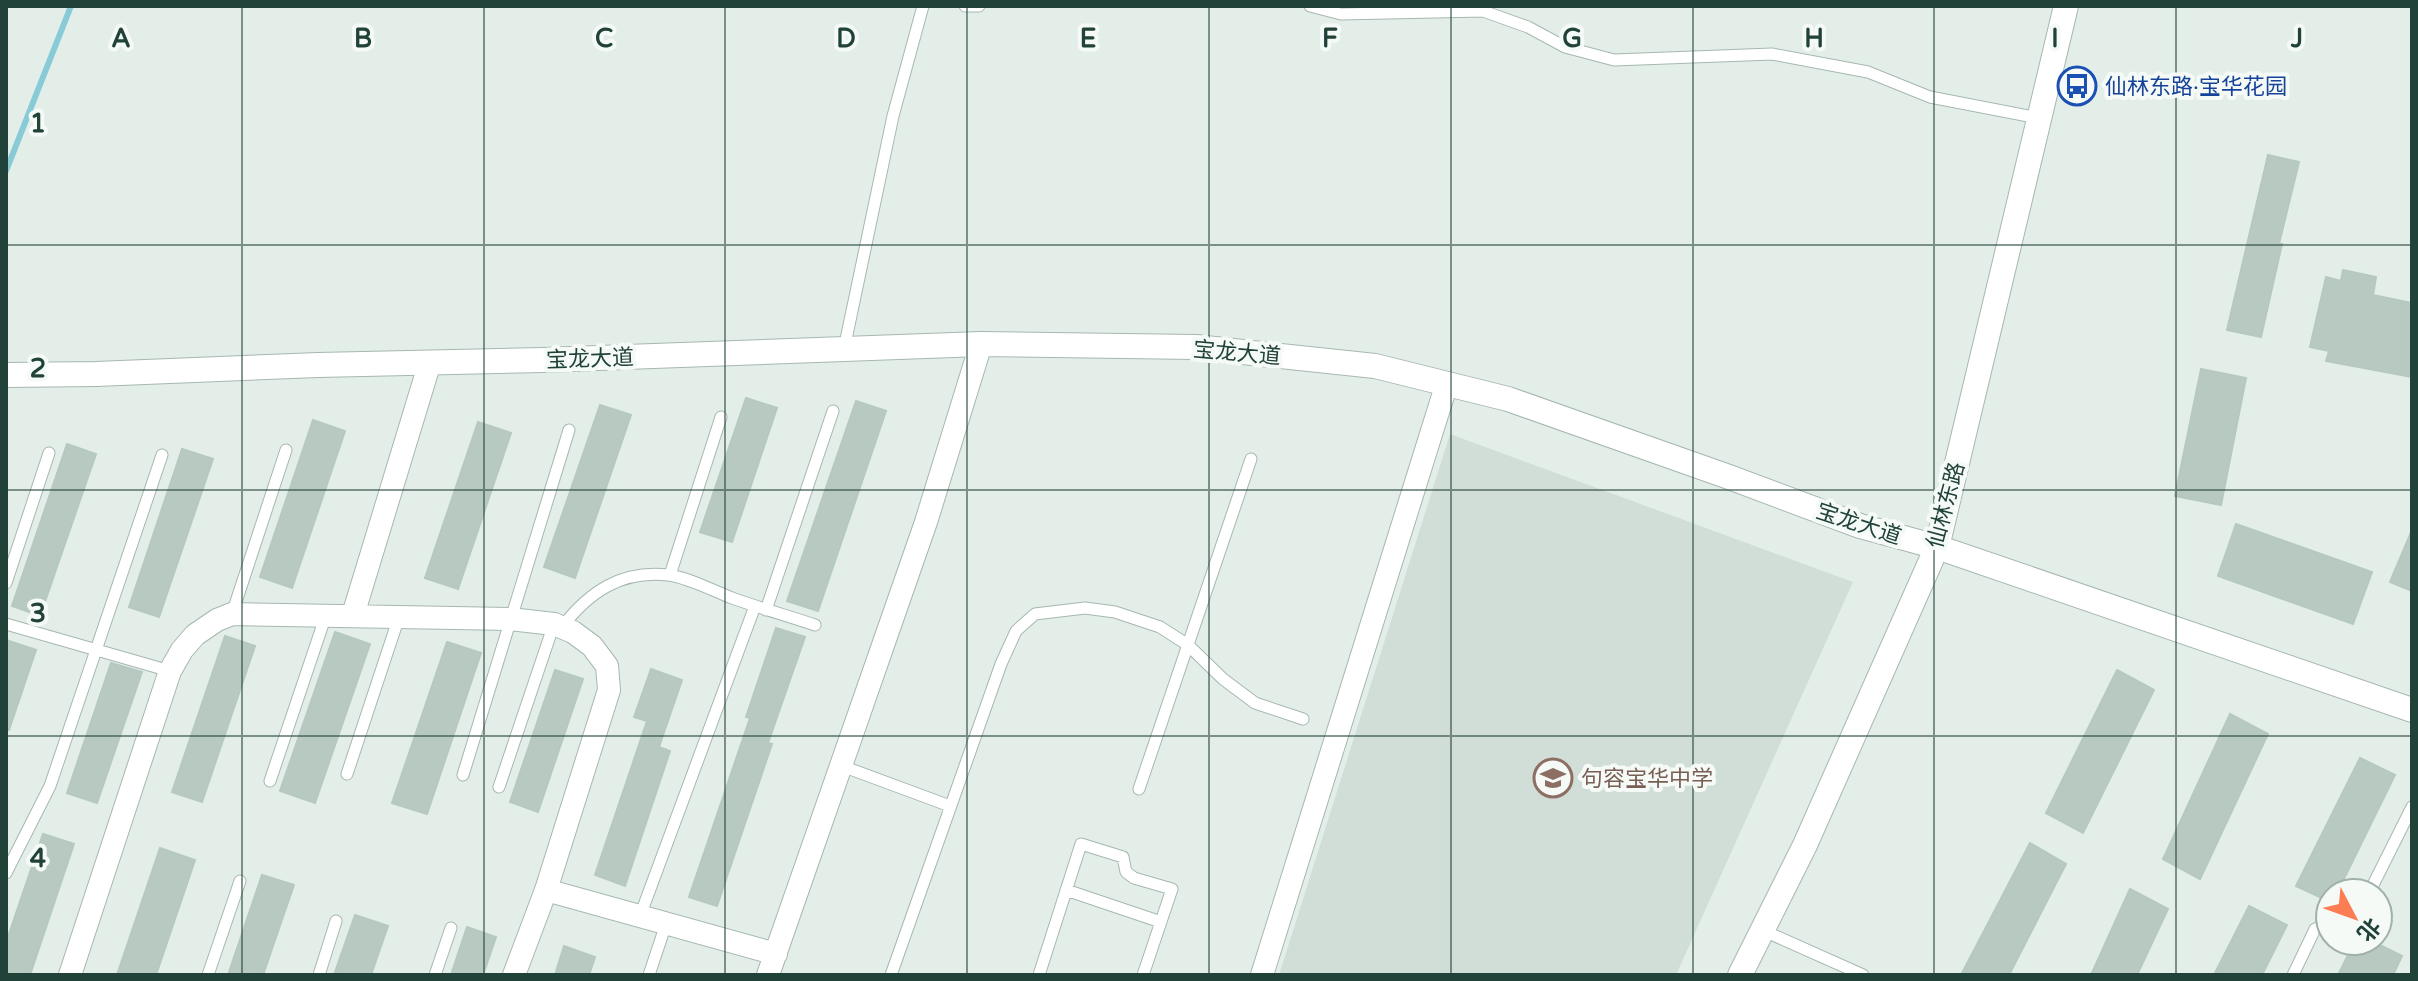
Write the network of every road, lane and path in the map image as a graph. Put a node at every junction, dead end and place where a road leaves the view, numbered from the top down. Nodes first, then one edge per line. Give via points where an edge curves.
1 (923, 6) edge
2 (965, 6) edge
3 (979, 6) edge
4 (1310, 6) edge
5 (2066, 6) edge
6 (2040, 118) junction
7 (981, 344) junction
8 (844, 349) junction
9 (430, 362) junction
10 (6, 375) edge
11 (1447, 383) junction
12 (833, 411) dead end
13 (721, 417) dead end
14 (569, 430) dead end
15 (286, 450) dead end
16 (49, 453) dead end
17 (162, 455) dead end
18 (1251, 459) dead end
19 (1937, 547) junction
20 (670, 575) junction
21 (6, 583) edge
22 (760, 608) junction
23 (232, 614) junction
24 (326, 615) junction
25 (353, 615) junction
26 (400, 616) junction
27 (510, 619) junction
28 (6, 624) edge
29 (815, 625) dead end
30 (558, 626) junction
31 (1188, 645) junction
32 (97, 650) junction
33 (170, 671) junction
34 (2412, 710) edge
35 (1303, 719) dead end
36 (842, 766) junction
37 (347, 774) dead end
38 (463, 775) dead end
39 (270, 781) dead end
40 (499, 787) dead end
41 (1139, 789) dead end
42 (950, 806) junction
43 (2412, 807) edge
44 (6, 873) edge
45 (2377, 877) edge
46 (240, 881) dead end
47 (546, 890) junction
48 (1066, 890) junction
49 (640, 916) junction
50 (336, 921) dead end
51 (1161, 922) junction
52 (666, 924) junction
53 (451, 928) dead end
54 (1762, 930) junction
55 (2314, 931) edge
56 (772, 964) edge
57 (70, 975) edge
58 (208, 975) edge
59 (319, 975) edge
60 (435, 975) edge
61 (514, 975) edge
62 (649, 975) edge
63 (891, 975) edge
64 (1039, 975) edge
65 (1143, 975) edge
66 (1262, 975) edge
67 (1740, 975) edge
68 (1863, 975) edge
69 (2293, 975) edge

1 - 8 lane via 893,116
2 - 3 lane
4 - 6 lane via 1341,14 1483,11 1565,47 1614,60 1772,54 1868,72 1930,97
5 - 6 street, 仙林东路
6 - 19 street, 仙林东路
7 - 8 street, 宝龙大道
7 - 11 street, 宝龙大道 via 1196,347 1375,366
7 - 36 street
8 - 9 street, 宝龙大道
9 - 10 street, 宝龙大道
9 - 25 street
11 - 19 street, 宝龙大道 via 1508,399 1860,526
11 - 66 street
12 - 22 lane
13 - 20 lane
14 - 27 lane
15 - 23 lane
16 - 21 lane
17 - 32 lane
18 - 31 lane
19 - 34 street, 宝龙大道
19 - 54 street, 仙林东路
20 - 22 lane
20 - 30 lane via 637,575 613,583 590,595
22 - 29 lane
22 - 49 lane
23 - 24 street
23 - 33 street via 195,635
24 - 25 street
24 - 39 lane
25 - 26 street
26 - 27 street
26 - 37 lane
27 - 30 street
27 - 38 lane
28 - 32 lane
30 - 40 lane
30 - 47 street via 592,646 607,666 609,690
31 - 35 lane via 1255,703
31 - 41 lane
31 - 42 lane via 1160,627 1115,612 1085,608 1035,614 1016,631 1001,664
32 - 33 lane
32 - 44 lane via 50,786
33 - 57 street
36 - 42 lane
36 - 56 street
42 - 63 lane
43 - 45 lane
46 - 58 lane
47 - 49 street
47 - 61 street
48 - 51 lane
48 - 51 lane via 1081,844 1123,857 1126,872 1134,878 1172,889
48 - 64 lane
49 - 52 street
50 - 59 lane
51 - 65 lane
52 - 56 street
52 - 62 lane
53 - 60 lane
54 - 67 street, 仙林东路
54 - 68 lane
55 - 69 lane

